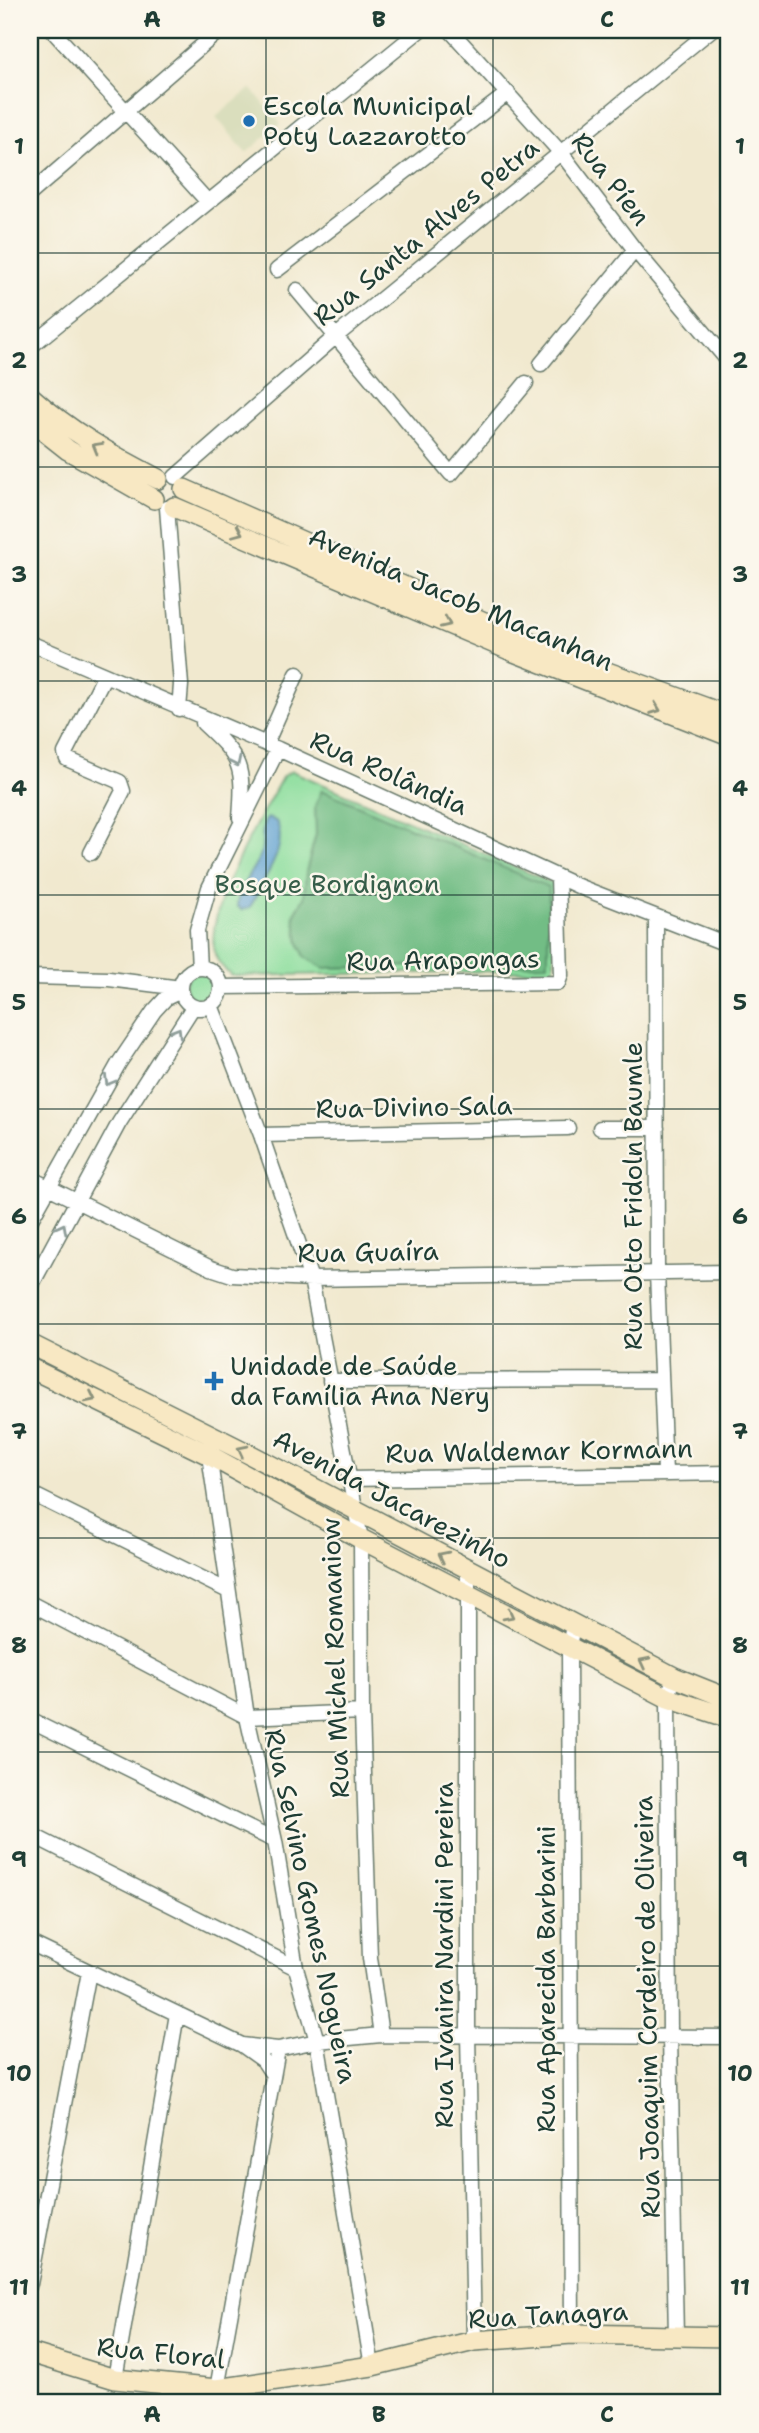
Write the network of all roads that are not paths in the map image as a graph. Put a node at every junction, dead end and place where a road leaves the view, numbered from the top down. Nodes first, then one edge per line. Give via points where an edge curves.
1 (52, 30) edge
2 (220, 30) edge
3 (420, 30) edge
4 (450, 30) edge
5 (710, 30) edge
6 (508, 93) junction
7 (127, 110) junction
8 (562, 154) junction
9 (30, 194) edge
10 (208, 202) junction
11 (635, 250) junction
12 (277, 271) dead end
13 (297, 290) dead end
14 (335, 337) junction
15 (30, 347) edge
16 (729, 362) edge
17 (541, 364) dead end
18 (526, 383) dead end
19 (30, 396) edge
20 (30, 420) edge
21 (172, 482) junction
22 (165, 504) junction
23 (30, 645) edge
24 (297, 674) dead end
25 (104, 677) junction
26 (179, 709) junction
27 (196, 716) junction
28 (729, 716) edge
29 (729, 736) edge
30 (272, 747) junction
31 (240, 823) junction
32 (91, 853) dead end
33 (558, 877) junction
34 (656, 918) junction
35 (729, 946) edge
36 (199, 968) junction
37 (30, 977) edge
38 (221, 987) junction
39 (181, 989) junction
40 (211, 1006) junction
41 (193, 1007) junction
42 (568, 1128) dead end
43 (600, 1128) dead end
44 (657, 1128) junction
45 (261, 1135) junction
46 (30, 1178) edge
47 (48, 1187) junction
48 (76, 1202) junction
49 (30, 1221) edge
50 (729, 1272) edge
51 (657, 1273) junction
52 (311, 1279) junction
53 (30, 1288) edge
54 (30, 1344) edge
55 (30, 1368) edge
56 (660, 1380) junction
57 (330, 1381) junction
58 (209, 1455) junction
59 (665, 1473) junction
60 (729, 1473) edge
61 (350, 1479) junction
62 (30, 1493) edge
63 (355, 1510) junction
64 (361, 1539) junction
65 (468, 1568) junction
66 (226, 1590) junction
67 (466, 1592) junction
68 (30, 1603) edge
69 (573, 1625) junction
70 (569, 1647) junction
71 (674, 1677) junction
72 (668, 1698) junction
73 (729, 1699) edge
74 (362, 1712) junction
75 (247, 1717) junction
76 (729, 1718) edge
77 (30, 1720) edge
78 (30, 1834) edge
79 (275, 1841) junction
80 (30, 1943) edge
81 (296, 1968) junction
82 (89, 1972) junction
83 (177, 2014) junction
84 (468, 2034) junction
85 (381, 2035) junction
86 (571, 2036) junction
87 (670, 2036) junction
88 (729, 2037) edge
89 (317, 2041) junction
90 (242, 2045) junction
91 (278, 2049) junction
92 (273, 2076) junction
93 (30, 2284) edge
94 (572, 2334) junction
95 (676, 2337) junction
96 (729, 2337) edge
97 (474, 2341) junction
98 (30, 2353) edge
99 (372, 2366) junction
100 (115, 2379) junction
101 (217, 2389) junction

1 - 7 street
2 - 7 street
3 - 10 street
4 - 6 street, Rua Píen
5 - 8 street, Rua Santa Alves Petra
6 - 8 street, Rua Píen
6 - 12 street
7 - 9 street
7 - 10 street
8 - 11 street, Rua Píen
8 - 14 street, Rua Santa Alves Petra
10 - 15 street
11 - 16 street, Rua Píen
11 - 17 street
13 - 14 street
14 - 18 street via 451,474
14 - 21 street, Rua Santa Alves Petra
21 -> 19 street, Avenida Jacob Macanhan via 98,448 63,426
20 - 22 street, Avenida Jacob Macanhan via 68,450
21 - 22 street via 182,499
21 - 22 street via 152,489
21 - 28 street, Avenida Jacob Macanhan via 540,646
22 - 26 street via 181,685
22 -> 29 street, Avenida Jacob Macanhan via 514,653
23 - 25 street, Rua Rolândia
24 - 30 street
25 - 26 street, Rua Rolândia
25 - 32 street via 65,753 67,759 120,782 123,791
26 - 27 street, Rua Rolândia
27 - 30 street, Rua Rolândia
27 -> 31 street via 226,745 240,768
30 - 31 street
30 - 33 street, Rua Rolândia
31 - 36 street via 209,888 197,930
33 - 34 street, Rua Rolândia
33 - 38 street, Rua Arapongas via 558,983
34 - 35 street, Rua Rolândia
34 - 44 street, Rua Otto Fridoln Baumle
36 - 38 street via 214,973
36 - 39 street via 185,976
37 - 39 street via 109,979
38 - 40 street
39 - 41 street
39 -> 47 street via 154,1011 119,1063
40 - 41 street
40 - 45 street, Rua Michel Romaniow
48 -> 41 street via 119,1123
42 - 45 street, Rua Divino Sala
43 - 44 street
44 - 51 street, Rua Otto Fridoln Baumle
45 - 52 street, Rua Michel Romaniow
46 - 47 street, Rua Guaíra
47 - 48 street, Rua Guaíra
47 - 49 street
48 - 52 street, Rua Guaíra via 222,1272
53 -> 48 street
50 - 51 street, Rua Guaíra
51 - 52 street, Rua Guaíra
51 - 56 street, Rua Otto Fridoln Baumle
52 - 57 street, Rua Michel Romaniow
63 -> 54 street, Avenida Jacarezinho
55 -> 58 street, Avenida Jacarezinho
56 - 57 street
56 - 59 street, Rua Otto Fridoln Baumle
57 - 61 street, Rua Michel Romaniow
58 - 64 street, Avenida Jacarezinho
58 - 66 street, Rua Selvino Gomes Nogueira
59 - 60 street, Rua Waldemar Kormann
59 - 61 street, Rua Waldemar Kormann
61 - 63 street, Rua Michel Romaniow
62 - 66 street
63 - 64 street, Rua Michel Romaniow
65 -> 63 street, Avenida Jacarezinho
64 - 67 street, Avenida Jacarezinho
64 - 74 street, Rua Michel Romaniow
65 - 67 street, Rua Ivanira Nardini Pereira
65 - 69 street, Avenida Jacarezinho
66 - 75 street, Rua Selvino Gomes Nogueira
67 -> 70 street, Avenida Jacarezinho
67 - 84 street, Rua Ivanira Nardini Pereira
68 - 75 street
69 - 70 street, Rua Aparecida Barbarini
71 -> 69 street, Avenida Jacarezinho
70 - 72 street, Avenida Jacarezinho
70 - 86 street, Rua Aparecida Barbarini
71 - 72 street, Rua Joaquim Cordeiro de Oliveira
71 - 73 street, Avenida Jacarezinho
72 - 76 street, Avenida Jacarezinho
72 - 87 street, Rua Joaquim Cordeiro de Oliveira
74 - 75 street
74 - 85 street, Rua Michel Romaniow via 370,1958
75 - 79 street, Rua Selvino Gomes Nogueira
77 - 79 street
78 - 81 street
79 - 81 street, Rua Selvino Gomes Nogueira
80 - 82 street
81 - 89 street, Rua Selvino Gomes Nogueira
82 - 83 street
82 - 93 street
83 - 90 street
83 - 100 street
84 - 85 street
84 - 86 street
84 - 97 street, Rua Ivanira Nardini Pereira
85 - 89 street
86 - 87 street
86 - 94 street, Rua Aparecida Barbarini
87 - 88 street
87 - 95 street, Rua Joaquim Cordeiro de Oliveira
89 - 91 street
89 - 99 street, Rua Selvino Gomes Nogueira
90 - 91 street
90 - 92 street via 262,2060
91 - 92 street
92 - 101 street
94 - 95 street, Rua Tanagra
94 - 97 street, Rua Tanagra
95 - 96 street, Rua Tanagra
97 - 99 street, Rua Tanagra
98 - 100 street, Rua Floral
99 - 101 street, Rua Floral
100 - 101 street, Rua Floral

